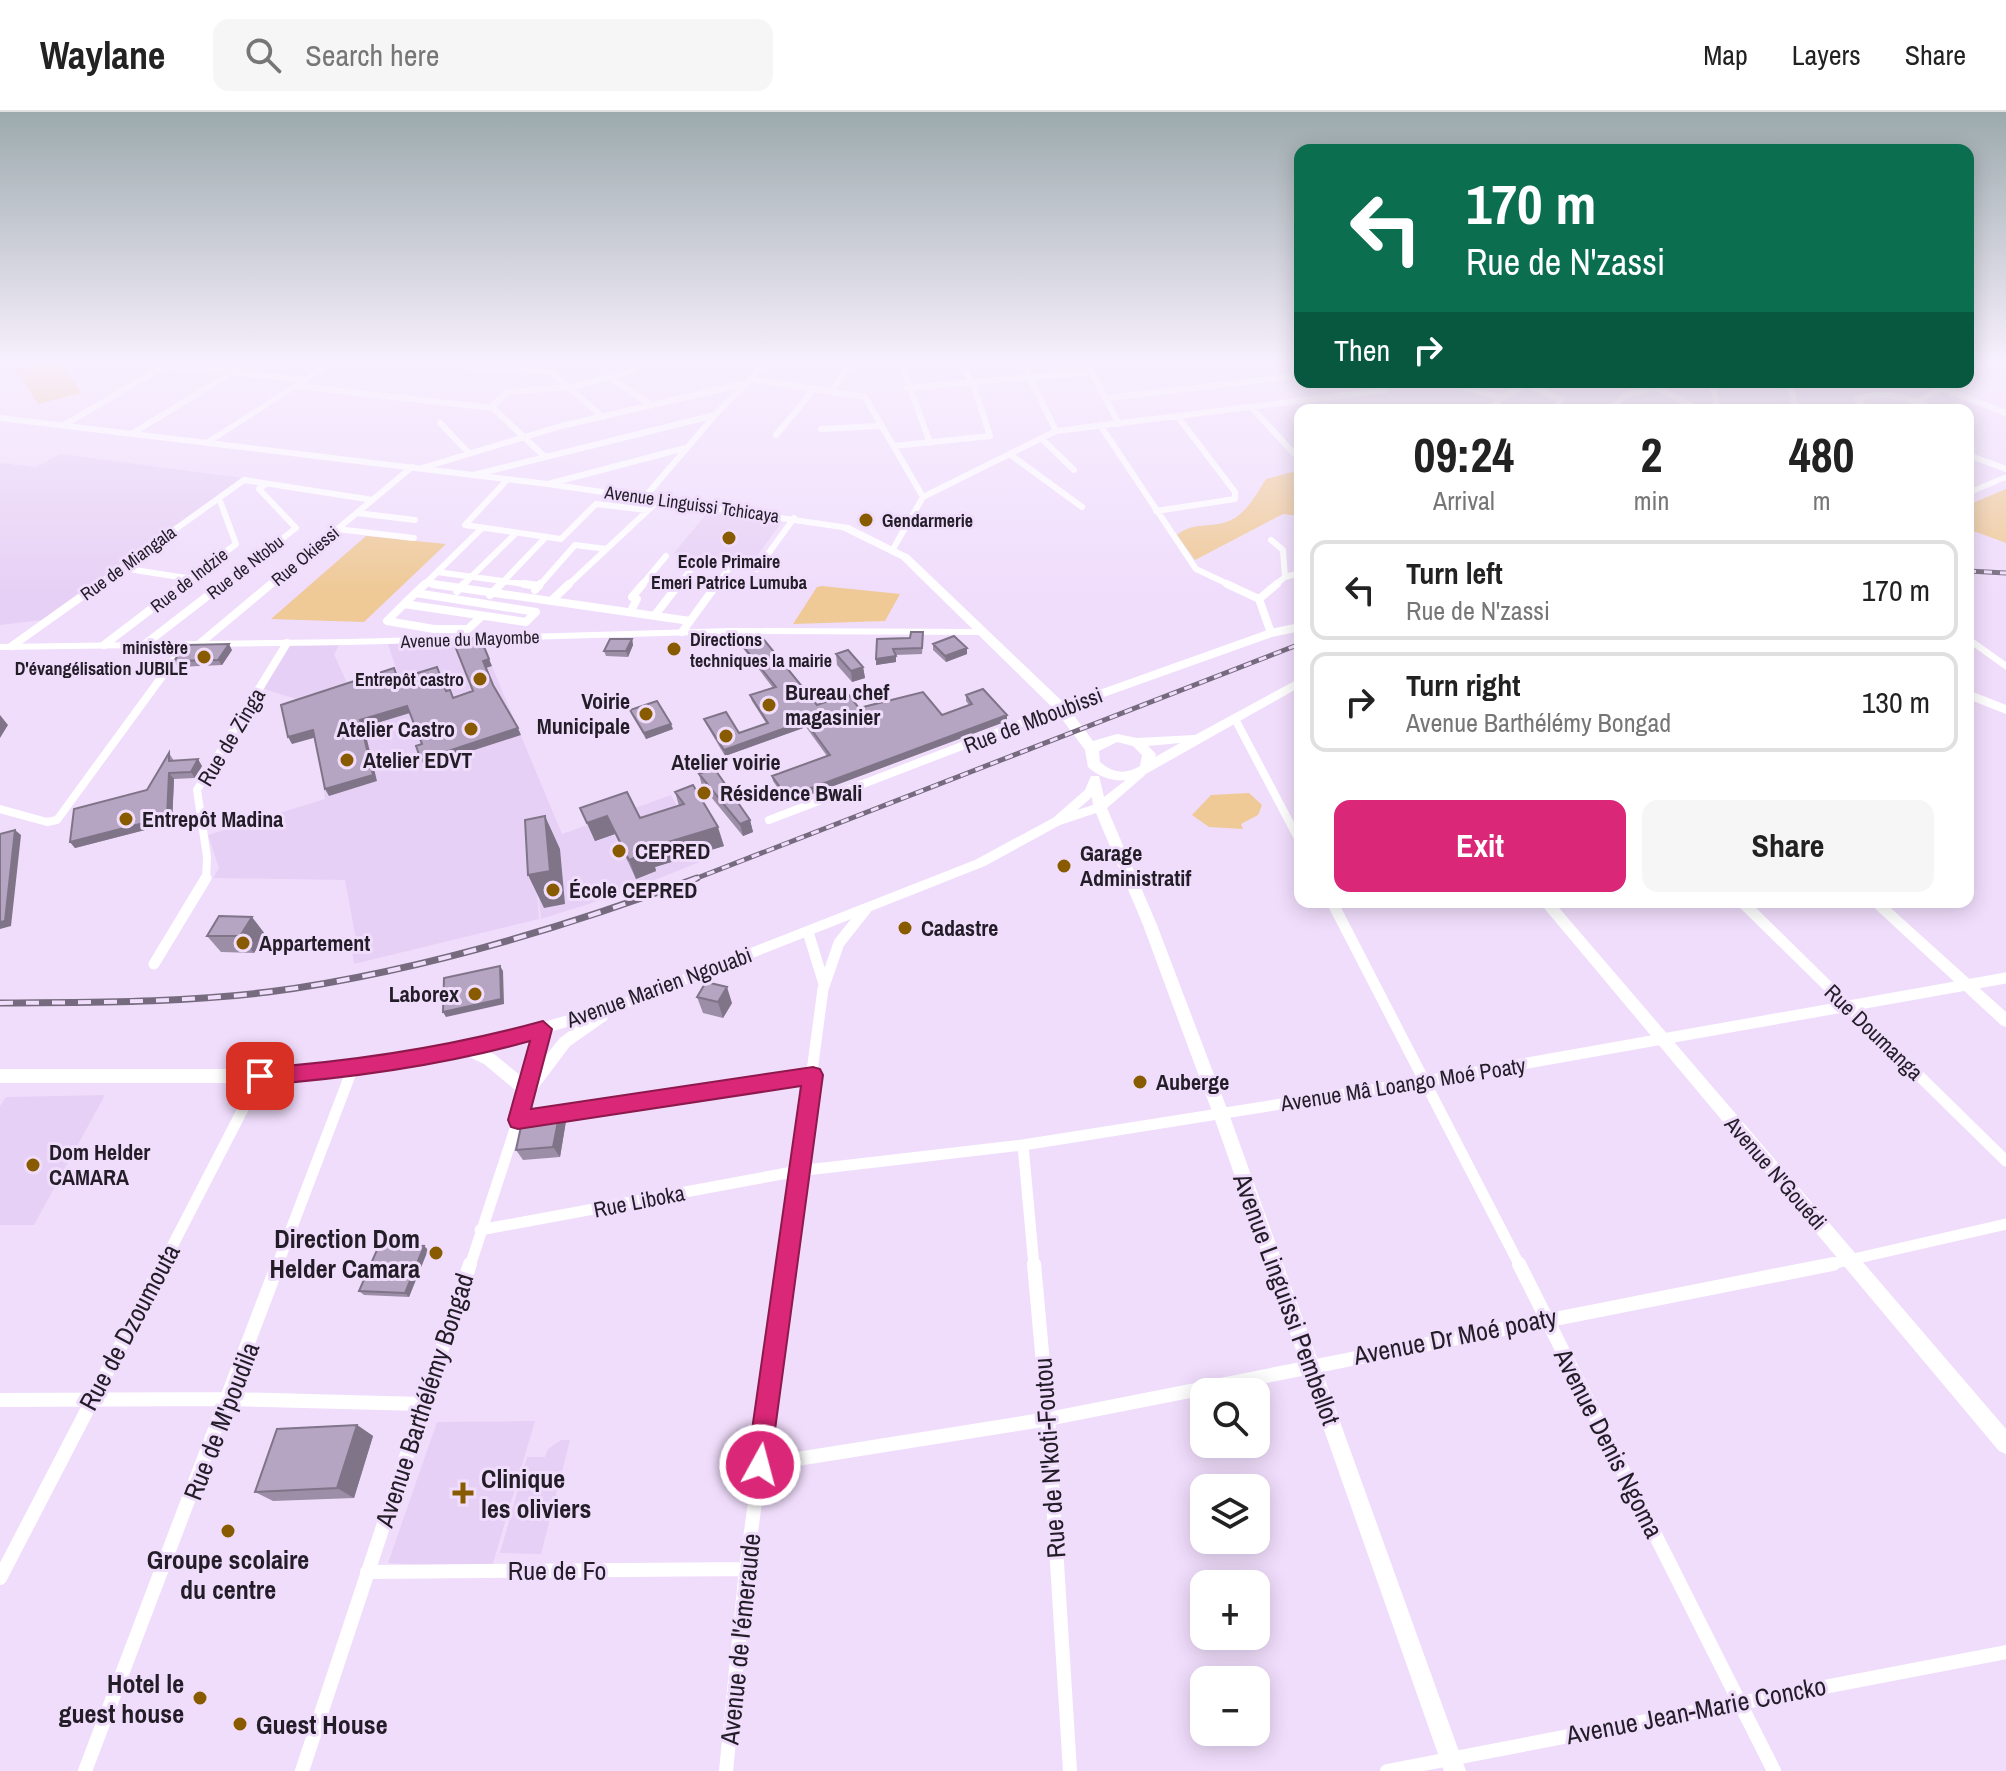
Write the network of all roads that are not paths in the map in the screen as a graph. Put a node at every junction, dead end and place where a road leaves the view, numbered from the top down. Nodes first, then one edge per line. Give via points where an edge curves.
1 (178, 438) edge
2 (213, 438) edge
3 (455, 438) edge
4 (521, 438) edge
5 (523, 438) edge
6 (620, 438) edge
7 (695, 438) edge
8 (888, 438) edge
9 (928, 438) edge
10 (969, 438) edge
11 (1109, 438) edge
12 (1194, 438) edge
13 (1280, 438) edge
14 (1043, 440) joint
15 (207, 442) junction
16 (930, 443) junction
17 (894, 446) junction
18 (687, 447) junction
19 (469, 453) junction
20 (1294, 454) edge
21 (1011, 455) junction
22 (545, 457) junction
23 (1974, 457) edge
24 (417, 468) junction
25 (2006, 469) edge
26 (1074, 470) dead end
27 (473, 475) junction
28 (2006, 477) edge
29 (507, 480) junction
30 (266, 484) junction
31 (548, 484) junction
32 (1974, 488) edge
33 (923, 497) junction
34 (219, 498) junction
35 (644, 498) junction
36 (373, 500) junction
37 (659, 500) junction
38 (1082, 507) dead end
39 (647, 510) junction
40 (1156, 511) junction
41 (357, 513) junction
42 (794, 518) junction
43 (415, 520) dead end
44 (337, 529) junction
45 (481, 529) junction
46 (515, 534) junction
47 (414, 538) dead end
48 (545, 538) junction
49 (1271, 540) dead end
50 (607, 549) junction
51 (893, 549) junction
52 (666, 556) dead end
53 (699, 559) dead end
54 (733, 563) dead end
55 (122, 568) junction
56 (757, 569) dead end
57 (437, 572) junction
58 (1294, 575) edge
59 (471, 577) junction
60 (1285, 577) junction
61 (192, 579) junction
62 (504, 581) junction
63 (426, 583) junction
64 (539, 586) junction
65 (461, 587) junction
66 (493, 592) junction
67 (416, 593) junction
68 (528, 597) junction
69 (450, 598) junction
70 (1259, 599) junction
71 (551, 601) junction
72 (483, 602) junction
73 (404, 604) junction
74 (439, 609) junction
75 (631, 611) junction
76 (472, 614) junction
77 (965, 614) junction
78 (655, 615) junction
79 (482, 616) junction
80 (690, 621) junction
81 (1294, 628) edge
82 (939, 629) junction
83 (682, 632) junction
84 (983, 632) junction
85 (1271, 633) junction
86 (287, 643) junction
87 (1974, 643) edge
88 (104, 645) junction
89 (144, 645) junction
90 (192, 645) junction
91 (6, 647) edge
92 (2006, 667) edge
93 (1294, 685) edge
94 (1974, 695) edge
95 (1974, 697) edge
96 (2001, 697) edge
97 (1061, 708) junction
98 (2006, 710) edge
99 (1235, 719) junction
100 (1074, 721) junction
101 (1199, 737) junction
102 (1117, 738) junction
103 (1137, 742) junction
104 (1093, 764) junction
105 (1143, 770) junction
106 (1119, 791) junction
107 (1100, 807) junction
108 (0, 809) edge
109 (1073, 818) junction
110 (769, 820) dead end
111 (1056, 822) junction
112 (1112, 830) junction
113 (1294, 831) edge
114 (1335, 908) edge
115 (1551, 908) edge
116 (1748, 908) edge
117 (1882, 908) edge
118 (866, 909) junction
119 (808, 932) junction
120 (154, 964) dead end
121 (2006, 978) edge
122 (824, 984) junction
123 (1966, 984) junction
124 (616, 1007) junction
125 (1848, 1008) junction
126 (2006, 1021) edge
127 (543, 1029) junction
128 (1662, 1041) junction
129 (468, 1050) junction
130 (352, 1070) junction
131 (813, 1075) junction
132 (260, 1076) junction
133 (2, 1078) edge
134 (1426, 1081) junction
135 (527, 1090) junction
136 (1221, 1114) junction
137 (518, 1120) junction
138 (1023, 1145) junction
139 (2006, 1161) edge
140 (798, 1171) junction
141 (2006, 1224) edge
142 (480, 1230) junction
143 (1852, 1260) junction
144 (1547, 1318) junction
145 (1310, 1365) junction
146 (230, 1399) junction
147 (0, 1400) edge
148 (90, 1400) junction
149 (422, 1404) junction
150 (1048, 1419) junction
151 (2006, 1444) edge
152 (760, 1465) junction
153 (746, 1569) junction
154 (367, 1572) junction
155 (0, 1578) edge
156 (2006, 1652) edge
157 (1738, 1701) junction
158 (1452, 1765) edge
159 (85, 1771) edge
160 (302, 1771) edge
161 (726, 1771) edge
162 (1070, 1771) edge
163 (1387, 1771) edge
164 (1774, 1771) edge

1 - 15 main road, Avenue Linguissi Tchicaya
2 - 15 street
3 - 19 street
4 - 19 street
5 - 22 street
6 - 22 street
7 - 18 street
8 - 17 street
9 - 16 street
10 - 16 street
11 - 40 street
12 - 40 street via 1235,499
13 - 20 street
14 - 21 street
14 - 26 street
15 - 24 main road, Avenue Linguissi Tchicaya
16 - 17 street
17 - 33 street
18 - 31 street
18 - 35 street
19 - 24 street
21 - 33 street
21 - 38 street
22 - 27 street
23 - 25 street
24 - 27 main road, Avenue Linguissi Tchicaya
24 - 36 street, Rue Okiessi
27 - 29 main road, Avenue Linguissi Tchicaya
28 - 32 street
29 - 31 main road, Avenue Linguissi Tchicaya
29 - 45 street via 465,525
30 - 34 street, Rue de Miangala via 244,480
30 - 36 street
30 - 89 street, Rue de Ntobu via 259,489 296,528
31 - 35 main road, Avenue Linguissi Tchicaya
33 - 51 street
34 - 55 street, Rue de Miangala
34 - 61 street, Rue de Indzie via 236,544
35 - 37 main road, Avenue Linguissi Tchicaya
36 - 41 street, Rue Okiessi
37 - 39 street
37 - 42 main road, Avenue Linguissi Tchicaya
39 - 48 street via 596,504 561,539
39 - 50 street
40 - 70 street via 1196,569
41 - 43 street
41 - 44 street, Rue Okiessi
42 - 51 main road, Avenue Linguissi Tchicaya via 845,527
42 - 56 street
44 - 47 street
44 - 90 street, Rue Okiessi
45 - 46 street
45 - 57 street
46 - 48 street
46 - 59 street
48 - 62 street
49 - 60 street via 1283,550
50 - 64 street via 575,545
50 - 71 street
51 - 77 main road, Avenue Linguissi Tchicaya
52 - 75 street via 632,597 637,599
53 - 78 street
54 - 80 street
55 - 61 street
55 - 91 street, Rue de Miangala
57 - 59 street
57 - 63 street
58 - 60 street
59 - 62 street
59 - 65 street
60 - 70 street
61 - 88 street, Rue de Indzie
62 - 64 street
62 - 66 street
63 - 65 street
63 - 67 street
64 - 68 street
65 - 66 street
65 - 69 street
66 - 68 street
66 - 72 street
67 - 69 street
67 - 73 street
68 - 71 street
69 - 72 street
69 - 74 street
70 - 85 street
71 - 75 street
72 - 76 street
72 - 79 street via 536,612 526,622
73 - 74 street
73 - 79 street via 387,621 468,629
74 - 76 street
75 - 78 street
76 - 79 street
77 - 82 street, Avenue du Mayombe
77 - 84 main road, Avenue Linguissi Tchicaya
78 - 80 street
80 - 83 street
81 - 85 street, Rue de Mboubissi
82 - 83 street, Avenue du Mayombe
82 - 84 street, Avenue du Mayombe
83 - 86 street, Avenue du Mayombe
84 - 97 main road, Avenue Linguissi Tchicaya
85 - 97 street, Rue de Mboubissi
86 - 90 street, Avenue du Mayombe
86 - 120 street, Rue de Zinga via 197,790 195,806 209,864 206,880
87 - 92 street
88 - 89 street, Avenue du Mayombe
88 - 91 street, Avenue du Mayombe
89 - 90 street, Avenue du Mayombe
90 - 108 street, Rue Okiessi via 57,820
93 - 99 main road, Avenue Marien Ngouabi
94 - 96 main road
95 - 98 main road
96 - 98 main road
97 - 100 main road, Avenue Linguissi Tchicaya
97 - 110 street, Rue de Mboubissi
99 - 101 main road, Avenue Marien Ngouabi
99 - 113 street
100 - 102 main road
100 - 104 main road
101 - 103 main road, Avenue Marien Ngouabi
101 - 105 main road, Avenue Marien Ngouabi
102 - 103 main road, Avenue Marien Ngouabi
102 - 104 main road via 1106,740
103 - 105 main road via 1149,754
104 - 105 main road via 1110,775
104 - 107 street
104 - 111 street, Avenue Marien Ngouabi via 1090,792
105 - 106 street, Avenue Marien Ngouabi
106 - 107 street, Avenue Marien Ngouabi
106 - 112 street
107 - 109 street, Avenue Marien Ngouabi
107 - 112 street
109 - 111 street, Avenue Marien Ngouabi
109 - 112 street
111 - 118 street, Avenue Marien Ngouabi via 980,863
112 - 136 street, Avenue Linguissi Pembellot
114 - 134 street, Avenue Denis Ngoma
115 - 128 street, Avenue N'Gouédi
116 - 125 street, Rue Doumanga
117 - 123 street
118 - 119 street, Avenue Marien Ngouabi
118 - 122 street, Avenue de l'émeraude via 839,943
119 - 122 street, Avenue de l'émeraude
119 - 124 street, Avenue Marien Ngouabi
121 - 123 street, Avenue Mâ Loango Moé Poaty
122 - 131 street, Avenue de l'émeraude
123 - 125 street, Avenue Mâ Loango Moé Poaty
123 - 126 street
124 - 127 street, Avenue Marien Ngouabi
124 - 135 street via 565,1042
125 - 128 street, Avenue Mâ Loango Moé Poaty
125 - 139 street, Rue Doumanga
127 - 129 street, Avenue Marien Ngouabi
127 - 135 street, Avenue Barthélémy Bongad
128 - 134 street, Avenue Mâ Loango Moé Poaty
128 - 143 street, Avenue N'Gouédi
129 - 130 street, Avenue Marien Ngouabi
129 - 135 street via 489,1059
130 - 132 street, Avenue Marien Ngouabi
130 - 146 street, Rue de M'poudila
131 - 137 street
131 - 140 street, Avenue de l'émeraude
132 - 133 street, Avenue Marien Ngouabi
132 - 148 street, Rue de Dzoumouta
134 - 136 street, Avenue Mâ Loango Moé Poaty
134 - 144 street, Avenue Denis Ngoma
135 - 137 street, Avenue Barthélémy Bongad
136 - 138 street, Avenue Mâ Loango Moé Poaty
136 - 145 street, Avenue Linguissi Pembellot
137 - 142 street, Avenue Barthélémy Bongad
138 - 140 street, Avenue Mâ Loango Moé Poaty
138 - 150 street, Rue de N'koti-Foutou
140 - 142 street, Rue Liboka
140 - 152 street, Avenue de l'émeraude
141 - 143 street, Avenue Dr Moé poaty
142 - 149 street, Avenue Barthélémy Bongad
143 - 144 street, Avenue Dr Moé poaty
143 - 151 street, Avenue N'Gouédi
144 - 145 street, Avenue Dr Moé poaty
144 - 157 street, Avenue Denis Ngoma
145 - 150 street, Avenue Dr Moé poaty
145 - 158 street, Avenue Linguissi Pembellot
146 - 148 street
146 - 149 street
146 - 159 street, Rue de M'poudila
147 - 148 street
148 - 155 street, Rue de Dzoumouta
149 - 154 street, Avenue Barthélémy Bongad
150 - 152 street, Avenue Dr Moé poaty
150 - 162 street, Rue de N'koti-Foutou
152 - 153 street, Avenue de l'émeraude
153 - 154 street, Rue de Fo
153 - 161 street, Avenue de l'émeraude
154 - 160 street, Avenue Barthélémy Bongad
156 - 157 street, Avenue Jean-Marie Concko
157 - 158 street, Avenue Jean-Marie Concko
157 - 164 street, Avenue Denis Ngoma
158 - 163 street, Avenue Jean-Marie Concko

